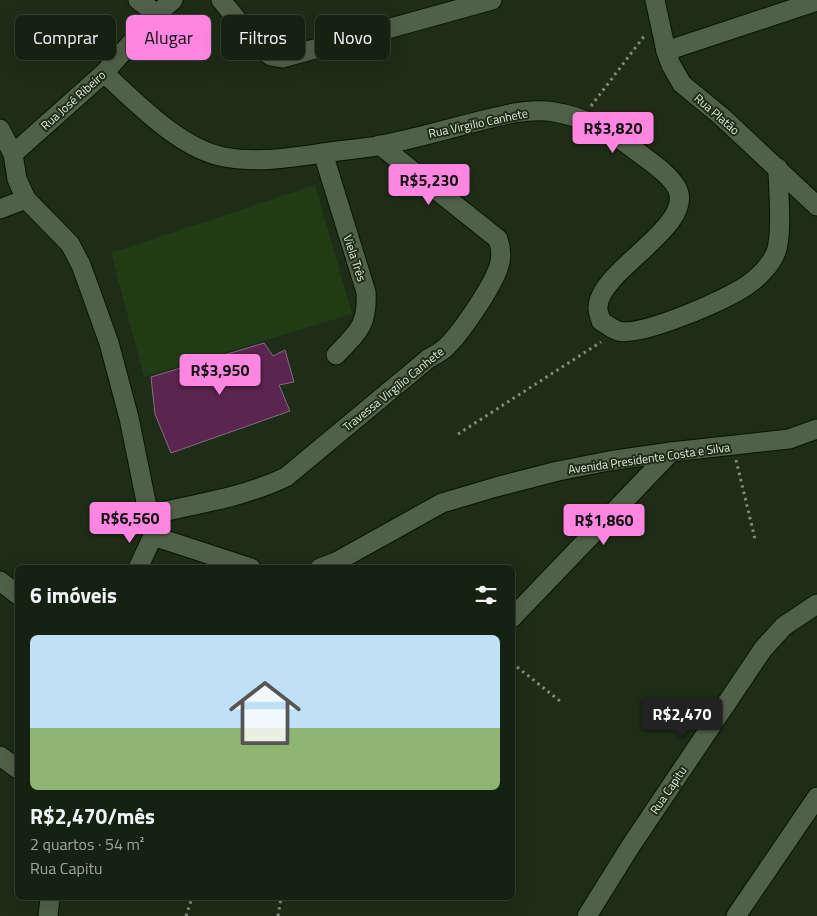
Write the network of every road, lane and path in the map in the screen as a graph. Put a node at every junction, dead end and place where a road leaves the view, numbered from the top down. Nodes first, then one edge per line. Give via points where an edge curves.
1 (138, 0) edge
2 (173, 0) edge
3 (221, 0) edge
4 (492, 0) edge
5 (655, 0) edge
6 (817, 1) edge
7 (157, 14) junction
8 (659, 20) junction
9 (666, 51) junction
10 (104, 73) junction
11 (582, 118) junction
12 (0, 129) edge
13 (380, 145) junction
14 (323, 153) junction
15 (13, 154) junction
16 (778, 168) junction
17 (26, 199) junction
18 (817, 206) edge
19 (0, 209) edge
20 (618, 331) junction
21 (336, 355) dead end
22 (817, 429) edge
23 (458, 434) dead end
24 (733, 445) junction
25 (671, 452) junction
26 (148, 515) junction
27 (153, 536) junction
28 (755, 539) dead end
29 (139, 565) edge
30 (242, 565) edge
31 (328, 565) edge
32 (0, 581) edge
33 (15, 593) edge
34 (817, 604) edge
35 (515, 615) edge
36 (515, 665) edge
37 (560, 701) dead end
38 (0, 756) edge
39 (15, 767) edge
40 (817, 797) edge
41 (50, 900) edge
42 (191, 900) edge
43 (281, 900) edge
44 (743, 912) edge
45 (48, 916) edge
46 (186, 916) edge
47 (278, 916) edge
48 (587, 916) edge

1 - 7 street
2 - 7 street, Rua José Ribeiro
3 - 4 street via 261,49 282,58
5 - 8 street, Rua Platão
6 - 9 street
7 - 10 street, Rua José Ribeiro
8 - 9 street, Rua Platão
8 - 11 path via 632,50
9 - 16 street, Rua Platão via 682,84
10 - 14 street, Rua Virgilio Canhete via 166,129 188,143 222,157 259,161
10 - 15 street, Rua José Ribeiro
11 - 13 street, Rua Virgilio Canhete via 553,111 519,112
11 - 20 street, Rua Virgilio Canhete via 631,146 655,165 678,190 679,201 671,222 612,280 600,298 601,321
12 - 15 street
13 - 14 street, Rua Virgilio Canhete
13 - 26 street, Travessa Virgílio Canhete via 498,239 501,255 498,270 453,340 286,477 234,497
14 - 21 street, Viela Três via 366,292 367,311 362,325
15 - 17 street via 17,179
16 - 18 street, Rua Platão
16 - 20 street via 777,251 765,270 731,295 695,311 644,328
17 - 19 street
17 - 26 street via 70,244 81,265 109,343
20 - 23 path
22 - 24 street, Avenida Presidente Costa e Silva via 789,438
24 - 25 street, Avenida Presidente Costa e Silva
24 - 28 path
25 - 31 street, Avenida Presidente Costa e Silva via 558,471 442,504
25 - 35 street
26 - 27 street
27 - 29 street
27 - 30 street
32 - 33 street
34 - 48 street, Rua Capitu via 784,626 763,648
36 - 37 path
38 - 39 street
40 - 44 street
41 - 45 street
42 - 46 path
43 - 47 path

